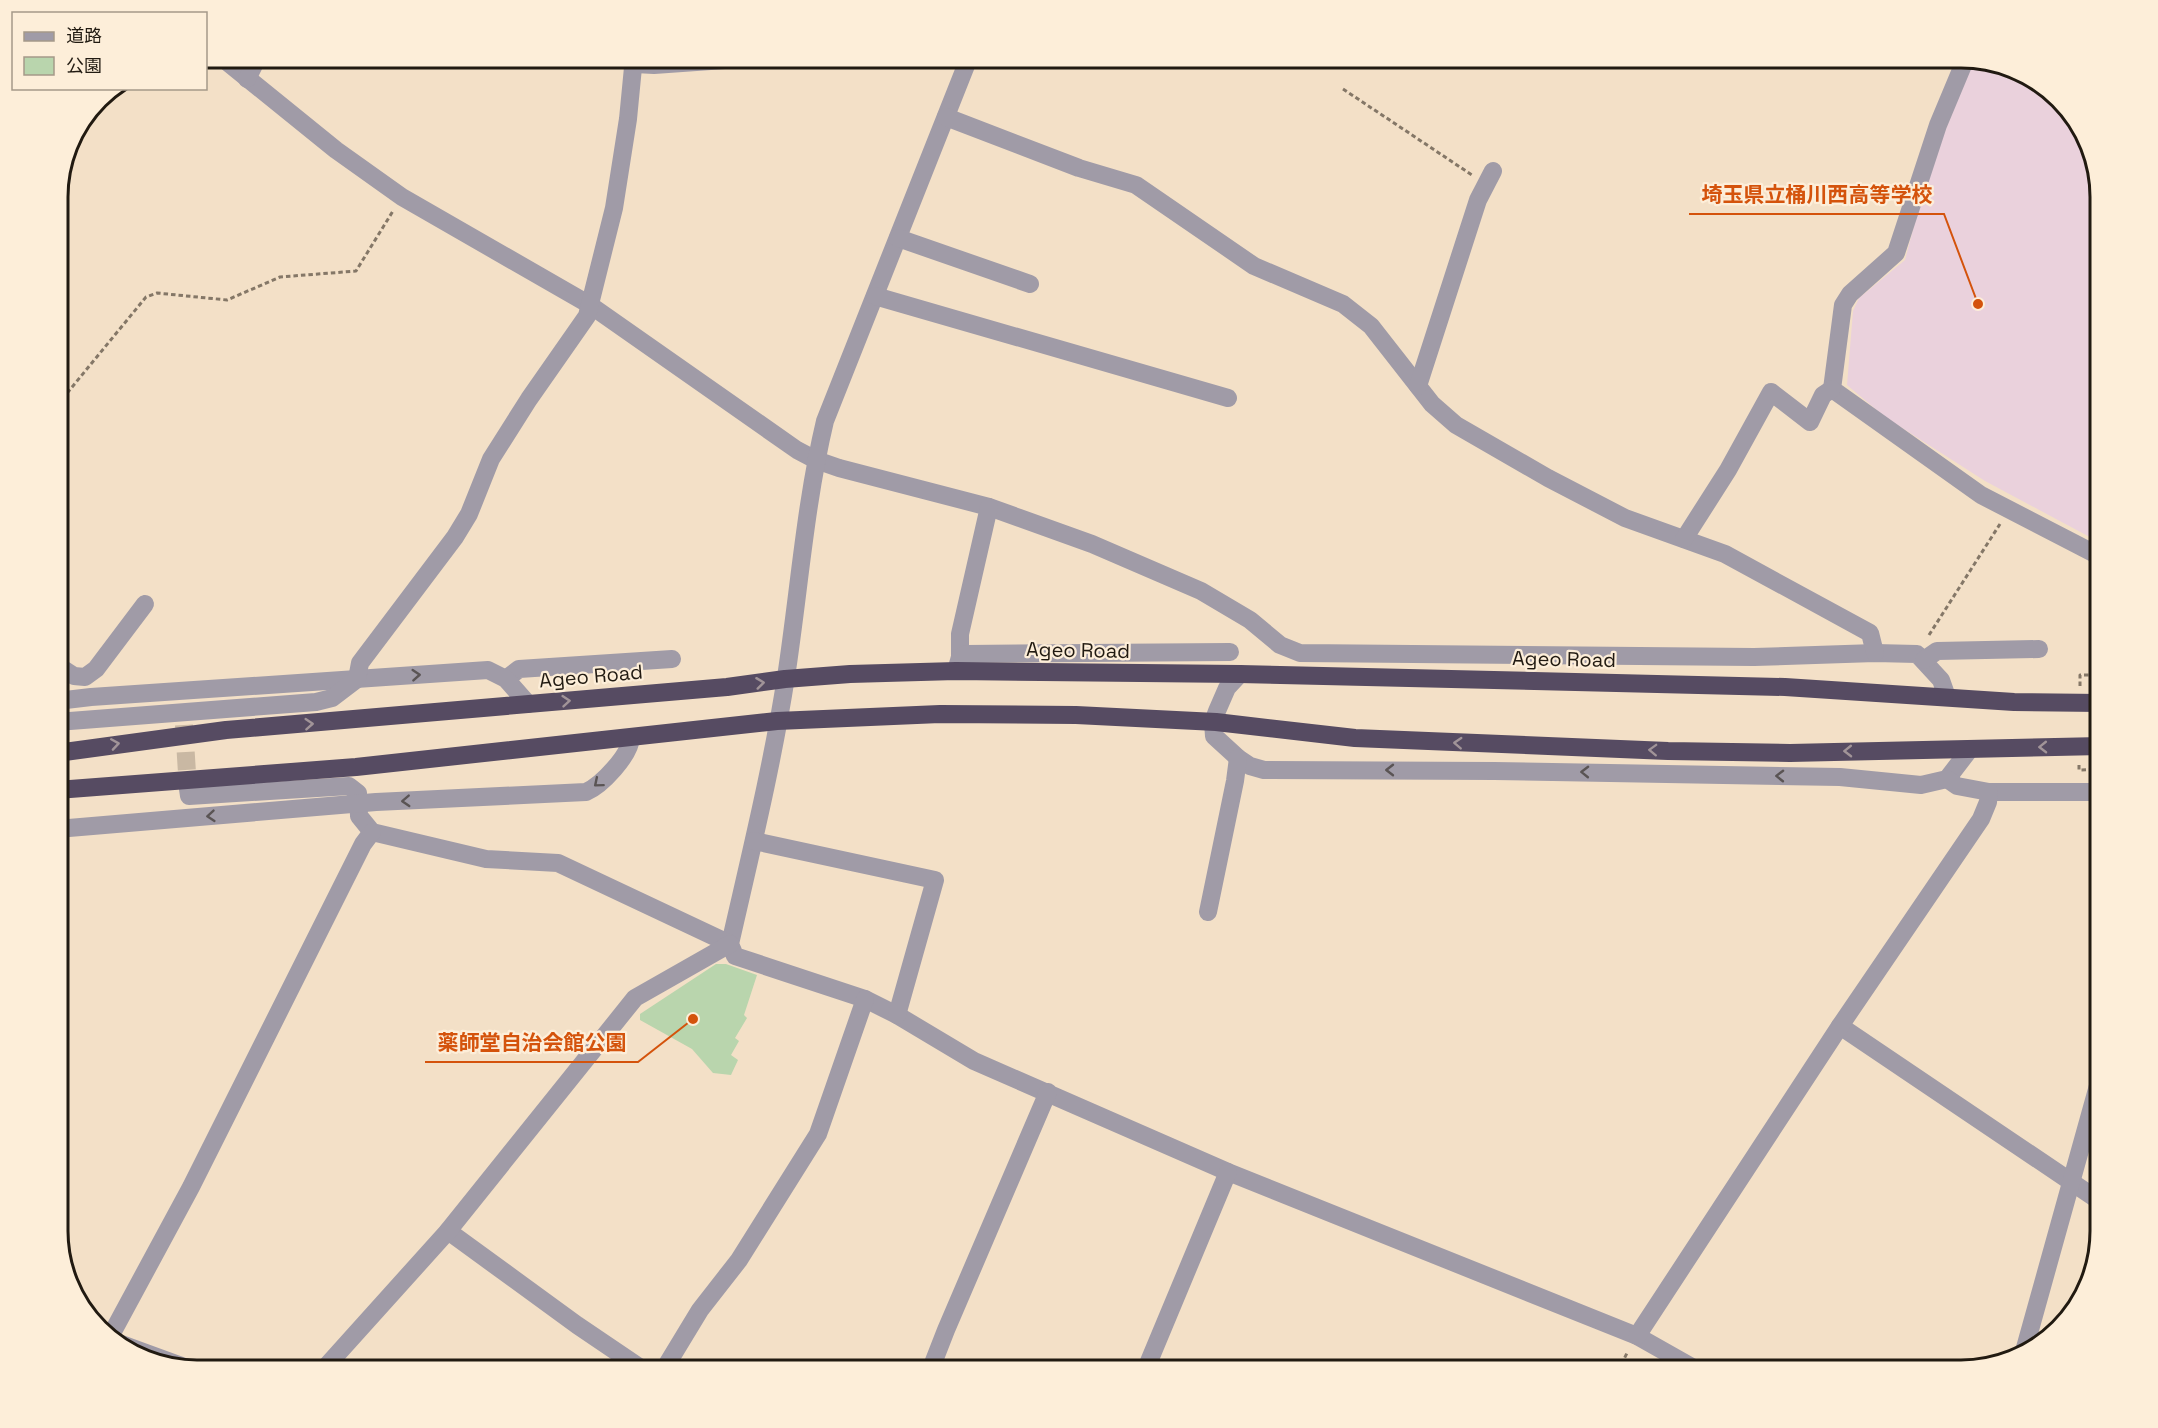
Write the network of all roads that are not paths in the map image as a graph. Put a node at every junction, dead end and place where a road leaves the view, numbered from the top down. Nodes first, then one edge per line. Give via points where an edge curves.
1 (233, 67) edge
2 (253, 67) edge
3 (634, 67) edge
4 (964, 67) edge
5 (1961, 67) edge
6 (247, 79) junction
7 (946, 117) junction
8 (1490, 178) road end
9 (898, 238) junction
10 (1030, 284) dead end
11 (875, 296) junction
12 (590, 305) junction
13 (1418, 386) junction
14 (1832, 389) junction
15 (1228, 398) dead end
16 (816, 460) junction
17 (989, 507) junction
18 (1684, 539) junction
19 (2090, 551) edge
20 (145, 604) dead end
21 (2039, 649) dead end
22 (1230, 652) dead end
23 (1875, 653) junction
24 (1920, 657) junction
25 (672, 659) dead end
26 (958, 664) junction
27 (68, 672) edge
28 (1240, 674) junction
29 (357, 679) junction
30 (507, 679) junction
31 (785, 679) junction
32 (1947, 697) junction
33 (68, 700) edge
34 (2090, 703) edge
35 (528, 704) junction
36 (777, 721) junction
37 (68, 722) edge
38 (1213, 722) junction
39 (631, 738) junction
40 (2090, 746) edge
41 (1970, 749) junction
42 (68, 751) edge
43 (1238, 758) junction
44 (1947, 779) junction
45 (68, 789) edge
46 (188, 789) dead end
47 (1989, 792) junction
48 (2090, 792) edge
49 (359, 804) junction
50 (68, 828) edge
51 (372, 832) junction
52 (754, 841) junction
53 (1208, 912) dead end
54 (730, 944) junction
55 (865, 999) junction
56 (897, 1015) junction
57 (1840, 1026) junction
58 (1048, 1092) junction
59 (2090, 1115) edge
60 (1228, 1172) junction
61 (2071, 1182) junction
62 (2090, 1195) edge
63 (448, 1231) junction
64 (114, 1330) edge
65 (1637, 1336) junction
66 (2026, 1342) edge
67 (332, 1360) edge
68 (629, 1360) edge
69 (670, 1360) edge
70 (934, 1360) edge
71 (1150, 1360) edge
72 (1680, 1360) edge

1 - 6 street
2 - 6 street
3 - 12 street via 614,208
4 - 7 street
5 - 14 street via 1896,253 1843,305
6 - 12 street via 402,197
7 - 9 street
7 - 13 street via 1079,168 1136,185 1254,266 1343,304 1371,326
8 - 13 street via 1478,200
9 - 10 street
9 - 11 street
11 - 15 street
11 - 16 street via 825,421
12 - 16 street
12 - 29 street via 587,316 491,459 456,537 360,663
13 - 18 street via 1456,425 1496,449 1625,518
14 - 18 street via 1823,395 1810,422 1771,392
14 - 19 street via 1981,495
16 - 17 street
16 - 31 street
17 - 23 street via 1092,544 1201,591 1250,620 1280,645 1300,653 1754,657
17 - 26 street via 960,634
18 - 23 street via 1725,554 1870,633
20 - 27 street via 96,669 85,677
21 - 24 street via 1937,651
22 - 26 street via 966,654
23 - 24 street
24 - 32 street via 1941,680
25 - 30 street via 519,669
26 - 28 highway, Ageo Road
26 - 31 highway, Ageo Road
28 - 32 highway, Ageo Road via 1785,687
28 - 38 street via 1227,688
29 -> 30 street via 488,670
29 - 33 street
29 - 37 street via 332,698 316,702 183,719
30 - 35 street
35 -> 31 highway, Ageo Road
31 - 36 street
32 - 34 highway, Ageo Road
42 -> 35 highway, Ageo Road via 226,730
36 - 38 highway via 963,714
36 - 39 highway
36 - 52 street
41 -> 38 highway via 1790,753 1551,747 1355,738
38 - 43 street via 1214,736
39 - 45 highway via 356,766
39 -> 49 street via 627,752 603,780 586,792
40 -> 41 highway
41 - 44 street
44 -> 43 street via 1922,784 1840,777 1264,770
43 - 53 street
44 - 47 street via 1957,786
46 - 49 street via 189,796 349,786 358,794
47 - 48 street
47 - 57 street via 1981,819
49 -> 50 street
49 - 51 street via 359,816
51 - 54 street via 486,859 558,863
51 - 64 street
52 - 54 street
52 - 56 street via 935,880
54 - 55 street via 735,956
54 - 63 street via 635,998
55 - 56 street
55 - 69 street via 818,1134 739,1260 700,1310
56 - 58 street via 974,1061
57 - 61 street
57 - 65 street
58 - 60 street
58 - 70 street
59 - 61 street
60 - 65 street
60 - 71 street
61 - 62 street
61 - 66 street
63 - 67 street
63 - 68 street
65 - 72 street

